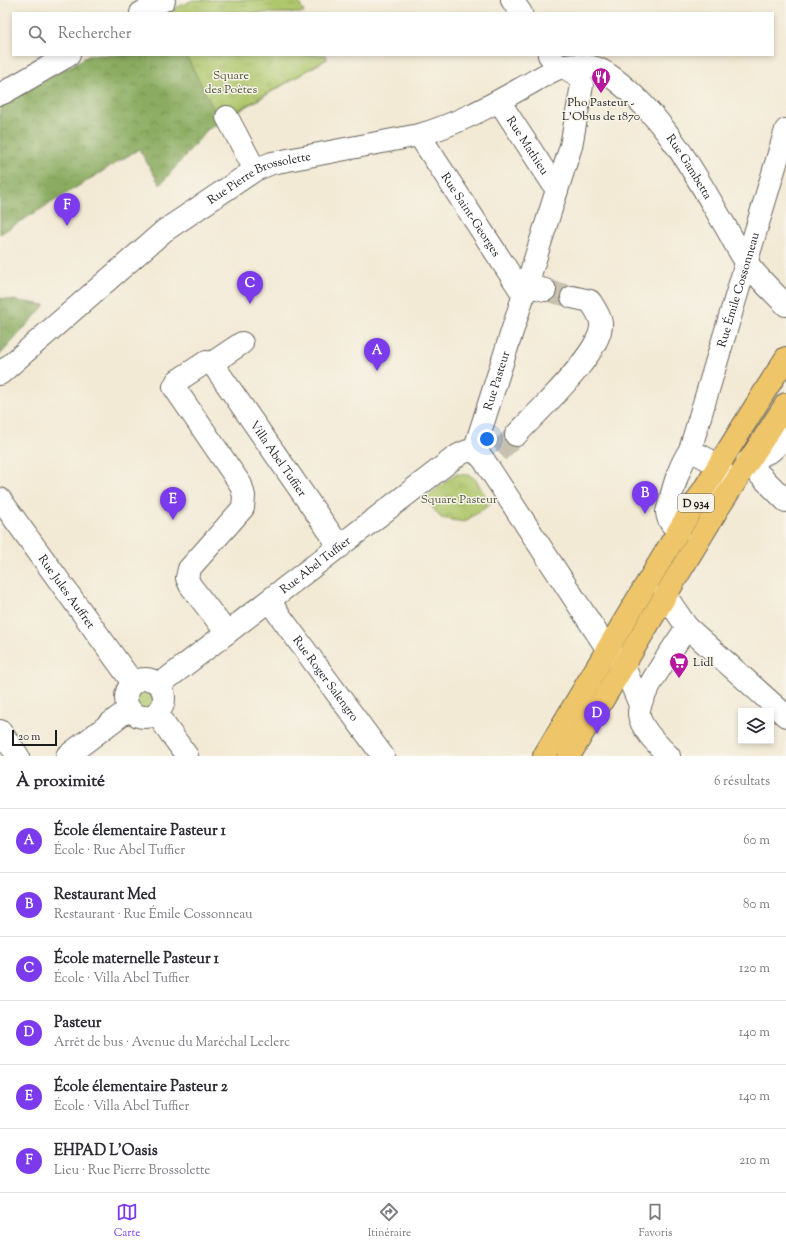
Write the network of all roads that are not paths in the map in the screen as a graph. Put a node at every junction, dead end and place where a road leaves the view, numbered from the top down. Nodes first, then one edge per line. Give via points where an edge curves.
1 (164, 0) edge
2 (512, 0) edge
3 (143, 12) edge
4 (519, 12) edge
5 (67, 56) edge
6 (557, 61) edge
7 (0, 94) edge
8 (499, 101) junction
9 (227, 117) dead end
10 (786, 130) edge
11 (419, 135) junction
12 (255, 170) junction
13 (556, 190) junction
14 (747, 263) junction
15 (531, 289) junction
16 (572, 297) tunnel mouth
17 (786, 305) edge
18 (242, 343) dead end
19 (786, 358) edge
20 (214, 366) junction
21 (0, 374) edge
22 (786, 404) edge
23 (516, 434) tunnel mouth
24 (786, 437) edge
25 (690, 450) junction
26 (486, 456) junction
27 (747, 462) junction
28 (718, 466) junction
29 (0, 499) edge
30 (786, 501) edge
31 (717, 510) junction
32 (679, 531) junction
33 (340, 547) junction
34 (665, 595) junction
35 (269, 601) junction
36 (687, 627) junction
37 (227, 633) junction
38 (616, 657) junction
39 (657, 672) junction
40 (133, 684) junction
41 (159, 685) junction
42 (640, 705) junction
43 (130, 708) junction
44 (156, 713) junction
45 (786, 716) edge
46 (0, 731) edge
47 (18, 756) edge
48 (67, 756) edge
49 (187, 756) edge
50 (383, 756) edge
51 (544, 756) edge
52 (569, 756) edge
53 (669, 756) edge

1 - 3 street
2 - 4 street
5 - 7 street
6 - 8 street, Rue Pierre Brossolette
6 - 13 street, Rue Pasteur via 575,73 582,85 571,146
6 - 14 street, Rue Gambetta via 593,66 603,71 647,109 679,148
8 - 11 street, Rue Pierre Brossolette via 446,127
8 - 13 street, Rue Mathieu
9 - 12 street
10 - 14 street, Rue Émile Cossonneau
11 - 12 street, Rue Pierre Brossolette via 272,163
11 - 15 street, Rue Saint-Georges
12 - 21 street, Rue Pierre Brossolette via 164,231
13 - 15 street, Rue Pasteur
14 - 17 street, Rue Gambetta
14 - 25 street, Rue Émile Cossonneau
15 - 26 street, Rue Pasteur
16 - 23 street via 590,301 597,312 601,323 598,341 571,378
18 - 20 street
19 - 28 main road, D 934
20 - 33 street, Villa Abel Tuffier
20 - 37 street via 206,362 177,380 174,387 241,485 244,496 243,508 189,569 186,578
22 - 27 main road, D 934
24 - 27 street via 771,451
25 - 28 street
25 - 32 street, Rue Émile Cossonneau via 680,469 667,512 668,519
26 - 33 street, Rue Abel Tuffier via 468,451 454,458
26 - 38 street
27 - 30 street
27 - 31 main road, D 934
28 - 31 street via 724,478
28 - 32 main road, D 934
29 - 40 street, Rue Jules Auffret
31 - 34 main road, D 934
32 - 38 main road, D 934 via 634,604
33 - 35 street, Rue Abel Tuffier
34 - 36 street
34 - 38 main road, D 934
35 - 37 street, Rue Abel Tuffier
35 - 50 street, Rue Roger Salengro
36 - 39 street
36 - 45 street
37 - 41 street, Rue Abel Tuffier
38 - 39 street
38 - 42 street
38 - 51 main road, D 934 via 584,686
38 - 52 main road, D 934 via 604,698
39 - 42 street
40 - 41 street via 149,680
40 - 43 street via 127,692 127,703
41 - 44 street via 164,697
42 - 53 street via 638,715 648,734
43 - 44 street via 144,717
43 - 48 street
44 - 49 street
46 - 47 street

